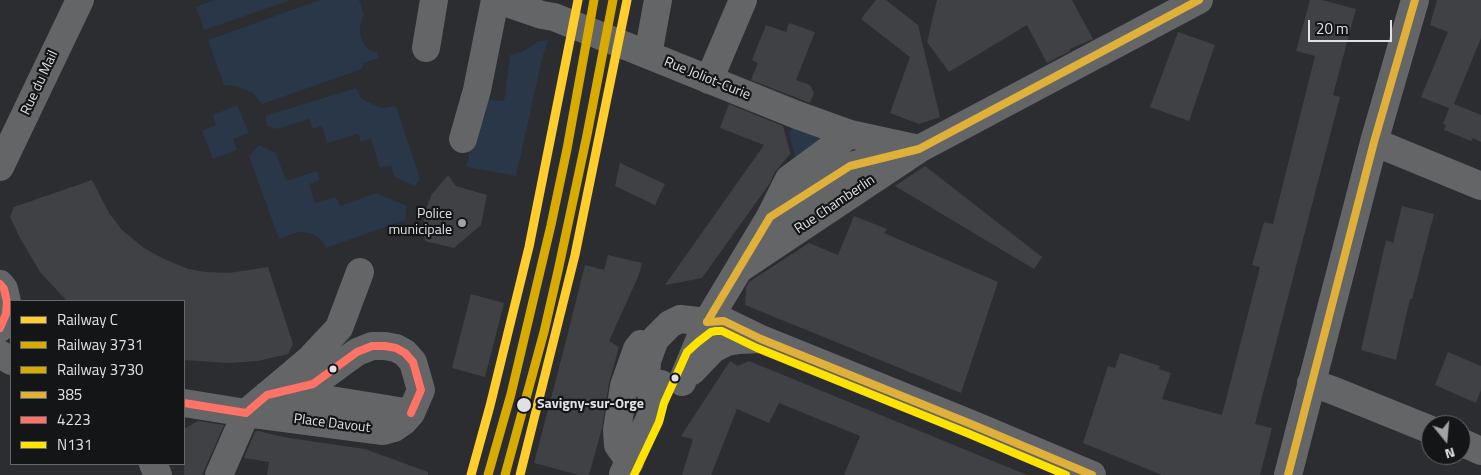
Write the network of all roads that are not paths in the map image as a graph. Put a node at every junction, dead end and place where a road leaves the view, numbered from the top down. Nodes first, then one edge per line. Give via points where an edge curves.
1 (80, 0) edge
2 (434, 0) edge
3 (658, 0) edge
4 (743, 0) edge
5 (1199, 0) edge
6 (1415, 0) edge
7 (506, 2) edge
8 (426, 48) dead end
9 (648, 55) junction
10 (709, 80) junction
11 (850, 134) junction
12 (463, 139) dead end
13 (1374, 142) junction
14 (919, 149) junction
15 (0, 167) edge
16 (1481, 186) edge
17 (770, 217) junction
18 (739, 269) junction
19 (360, 272) dead end
20 (6, 298) edge
21 (706, 322) junction
22 (0, 328) edge
23 (762, 338) junction
24 (682, 382) junction
25 (1311, 383) junction
26 (267, 395) junction
27 (185, 403) edge
28 (652, 409) junction
29 (246, 413) junction
30 (411, 413) junction
31 (1421, 426) edge
32 (626, 468) edge
33 (219, 475) edge
34 (1092, 475) edge
35 (1288, 475) edge

1 - 15 street, Rue du Mail
2 - 8 street
3 - 9 street
4 - 10 street
5 - 14 street, Rue Chamberlin
6 - 13 street
7 - 9 street, Rue Joliot-Curie via 554,17
7 - 12 street
9 - 10 street, Rue Joliot-Curie
10 - 11 street, Rue Joliot-Curie
11 - 14 street, Rue Joliot-Curie
11 - 17 street via 789,179
13 - 16 street
13 - 25 street
14 - 17 street via 850,166
14 - 18 street, Rue Chamberlin
17 - 18 street
18 - 21 street, Rue Chamberlin
19 - 26 street via 340,328 309,360
20 - 22 street via 6,314
21 - 23 street via 724,322
21 - 24 street
21 - 28 street via 679,346
21 - 32 street via 682,312 658,320 637,349 624,386 617,430
23 - 24 street via 727,342 713,348
23 - 34 street
24 - 28 street
25 - 31 street
25 - 35 street
26 - 29 street, Place Davout
26 - 30 street, Place Davout
26 - 30 street, Place Davout via 313,384 357,352 372,346 385,346 396,348 414,362 420,390
27 - 29 street, Place Davout
28 - 32 street
29 - 30 street, Place Davout via 383,431 394,428
29 - 33 street

